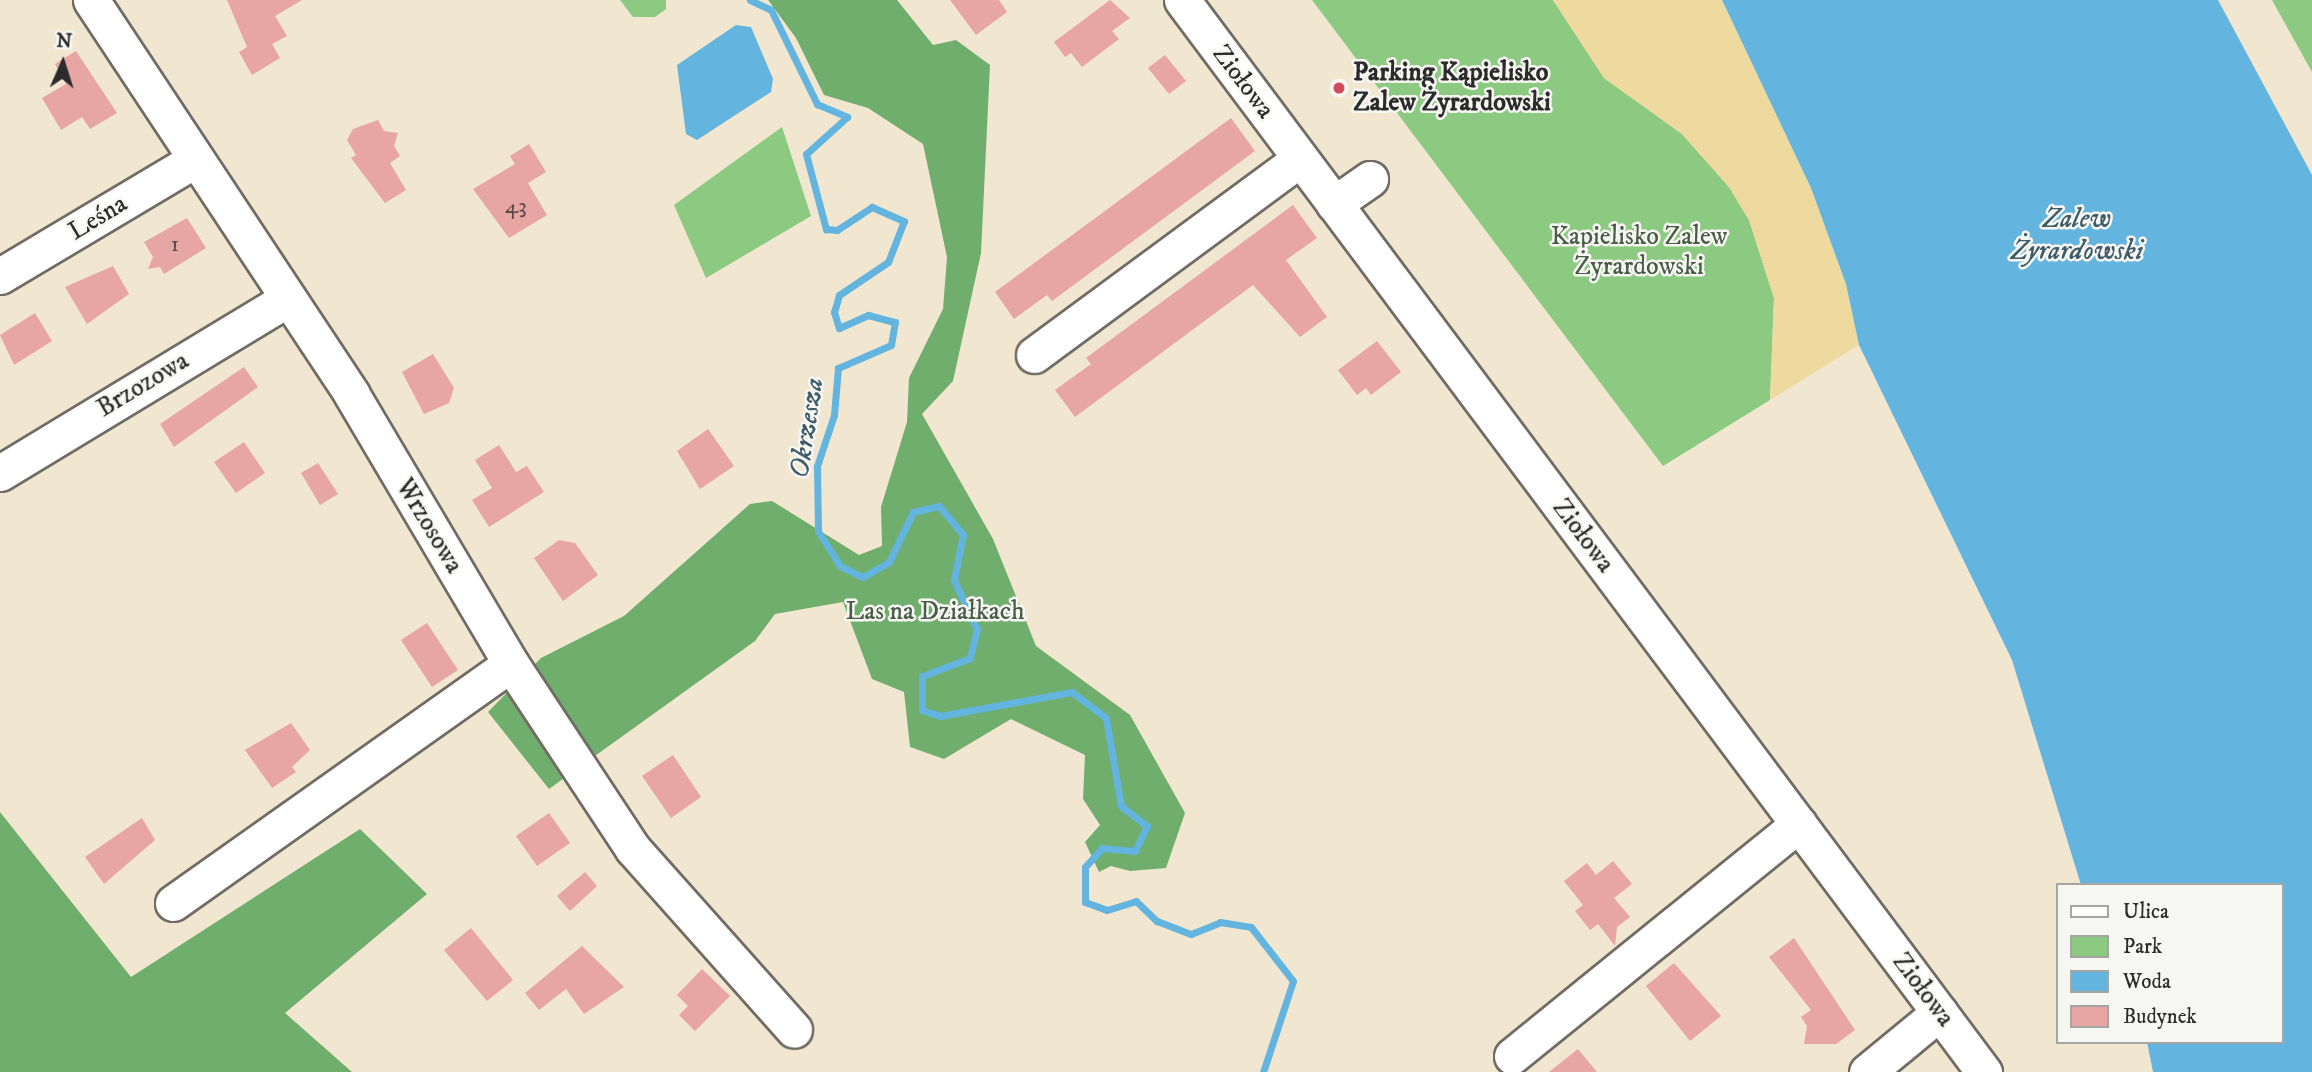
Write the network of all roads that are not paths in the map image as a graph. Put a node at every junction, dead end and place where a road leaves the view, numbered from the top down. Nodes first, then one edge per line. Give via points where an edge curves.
1 (91, 0) edge
2 (1182, 0) edge
3 (196, 159) junction
4 (1300, 159) junction
5 (1370, 178) dead end
6 (1334, 204) junction
7 (0, 276) edge
8 (288, 299) junction
9 (1034, 355) dead end
10 (0, 473) edge
11 (510, 664) junction
12 (1799, 824) junction
13 (173, 903) dead end
14 (1940, 1012) junction
15 (794, 1030) dead end
16 (1512, 1056) dead end
17 (1867, 1072) edge
18 (1984, 1072) edge

1 - 3 street, Wrzosowa
2 - 4 street, Ziołowa
3 - 7 street, Leśna
3 - 8 street, Wrzosowa
4 - 6 street, Ziołowa
4 - 9 street
5 - 6 street
6 - 12 street, Ziołowa
8 - 10 street, Brzozowa
8 - 11 street, Wrzosowa
11 - 13 street
11 - 15 street, Wrzosowa via 633,849
12 - 14 street, Ziołowa
12 - 16 street
14 - 17 street
14 - 18 street, Ziołowa

